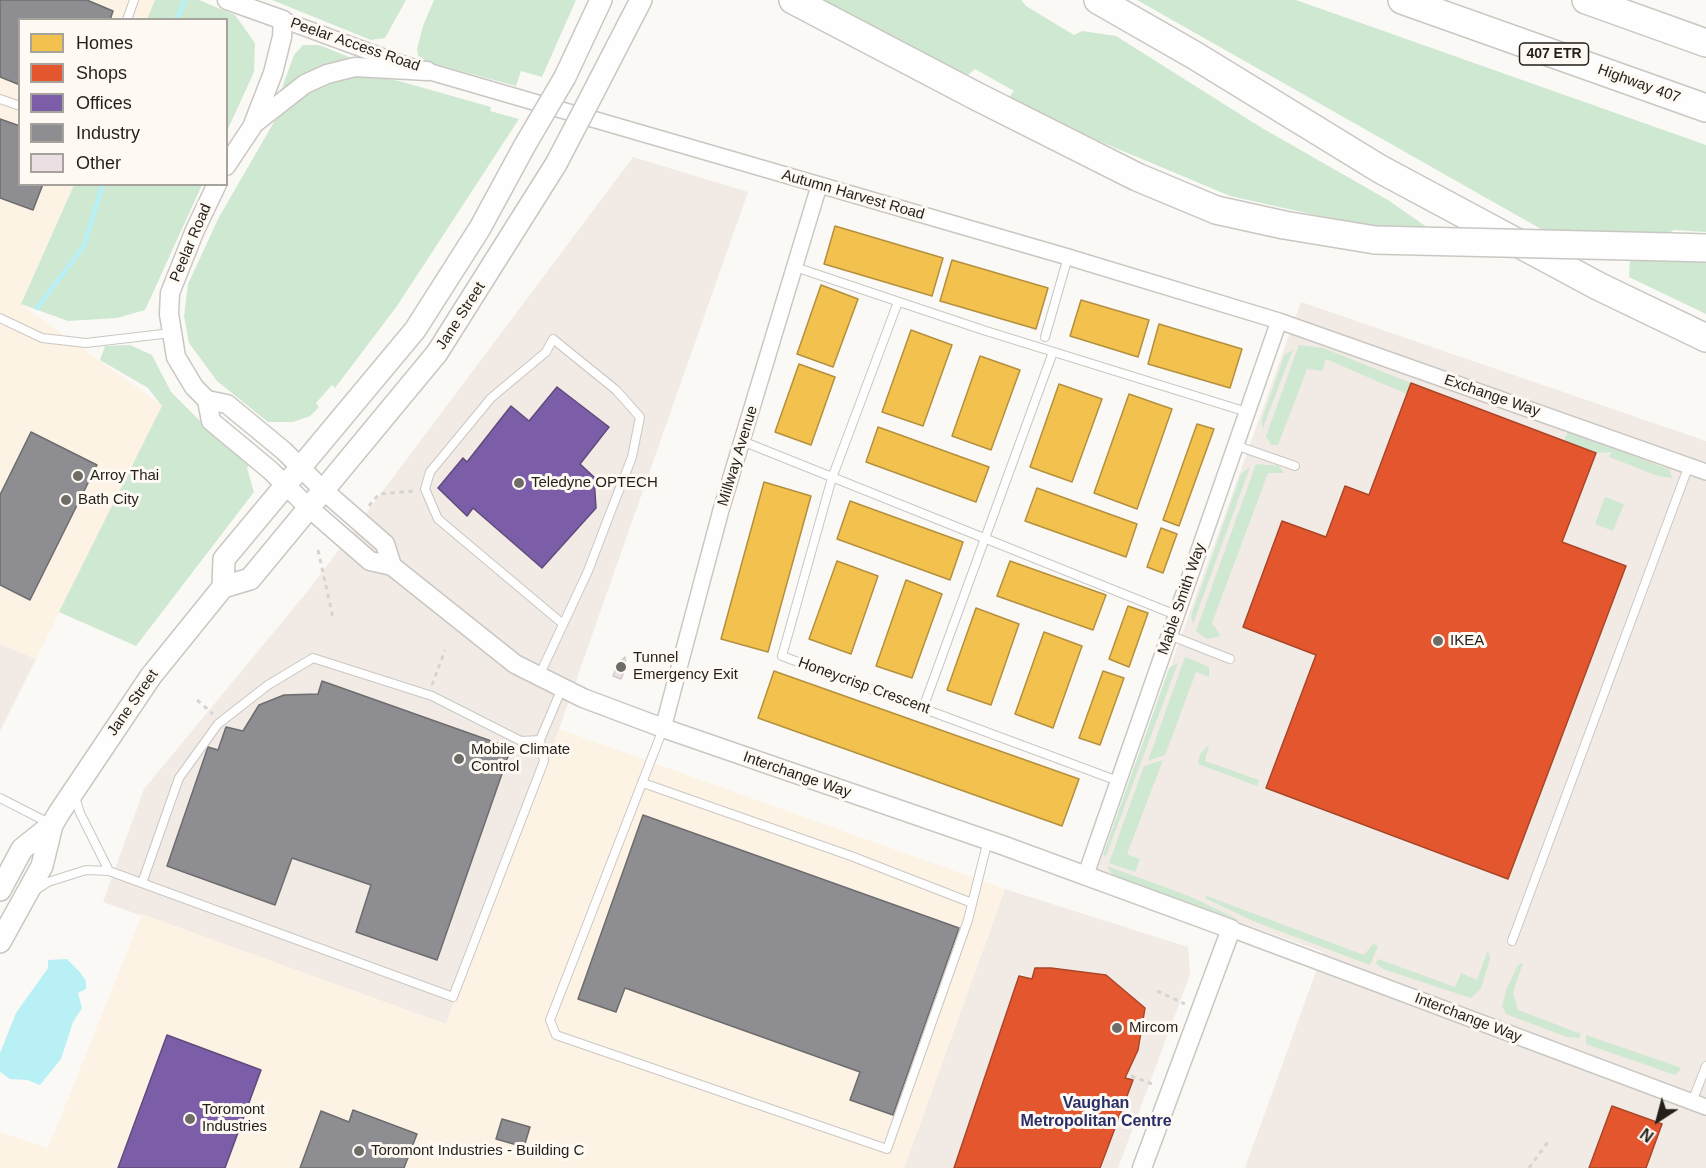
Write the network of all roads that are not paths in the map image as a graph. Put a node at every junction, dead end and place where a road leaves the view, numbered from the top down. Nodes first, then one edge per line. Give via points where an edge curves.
1 (134, 0) edge
2 (227, 0) edge
3 (601, 0) edge
4 (641, 0) edge
5 (793, 0) edge
6 (1098, 0) edge
7 (1402, 0) edge
8 (1586, 0) edge
9 (128, 18) edge
10 (283, 20) junction
11 (1706, 43) edge
12 (427, 70) junction
13 (0, 99) edge
14 (18, 105) edge
15 (1706, 108) edge
16 (252, 126) junction
17 (228, 163) edge
18 (216, 186) edge
19 (819, 186) junction
20 (1706, 248) edge
21 (1068, 257) junction
22 (795, 267) junction
23 (898, 302) junction
24 (0, 318) edge
25 (1279, 321) junction
26 (171, 333) junction
27 (1045, 337) dead end
28 (1706, 338) edge
29 (1053, 352) junction
30 (207, 400) junction
31 (1247, 412) junction
32 (742, 441) junction
33 (1235, 445) junction
34 (1689, 465) junction
35 (1295, 466) dead end
36 (299, 467) junction
37 (1706, 472) edge
38 (832, 477) junction
39 (285, 485) junction
40 (322, 489) junction
41 (308, 507) junction
42 (985, 539) junction
43 (392, 566) junction
44 (223, 587) junction
45 (1176, 615) junction
46 (563, 624) junction
47 (1169, 635) junction
48 (1230, 658) dead end
49 (539, 676) junction
50 (562, 688) junction
51 (923, 708) junction
52 (663, 728) junction
53 (540, 740) junction
54 (1118, 781) junction
55 (643, 783) junction
56 (73, 792) junction
57 (0, 798) edge
58 (52, 825) junction
59 (988, 840) junction
60 (109, 871) junction
61 (1085, 877) junction
62 (142, 883) junction
63 (0, 890) edge
64 (22, 903) junction
65 (972, 903) junction
66 (1231, 929) junction
67 (1512, 940) dead end
68 (0, 942) edge
69 (1706, 1066) edge
70 (1699, 1104) edge
71 (1142, 1168) edge

1 - 9 lane
2 - 10 street
3 - 36 main road, Jane Street, bridge via 565,77 480,228 415,330
4 - 40 main road, Jane Street, bridge via 556,164 437,353
5 - 20 highway, bridge via 1137,177 1216,210 1375,240
6 - 28 highway via 1380,169 1598,286
7 - 15 highway, Highway 407 / 407 ETR
8 - 11 highway
10 - 12 street, Peelar Access Road
10 - 16 street via 279,53
12 - 16 street via 355,67 327,74 304,84
12 - 19 street, Autumn Harvest Road
13 - 14 lane
16 - 17 street
18 - 26 street, Peelar Road via 170,293
19 - 21 street, Autumn Harvest Road
19 - 22 street, Millway Avenue
21 - 25 street, Autumn Harvest Road
21 - 27 lane
22 - 23 lane
22 - 32 street, Millway Avenue
23 - 29 lane
23 - 38 lane
24 - 26 lane via 42,338 86,342
25 - 31 street, Mable Smith Way
25 - 34 street, Exchange Way
26 - 30 street, Peelar Road via 176,357
29 - 31 lane
29 - 42 lane
30 - 36 street via 227,404
30 - 39 street, Peelar Road via 211,421
31 - 33 street, Mable Smith Way
32 - 38 lane
32 - 52 street, Millway Avenue
33 - 35 lane
33 - 45 street, Mable Smith Way
34 - 37 street, Exchange Way
34 - 67 lane
36 - 39 main road, Jane Street
36 - 40 street
38 - 42 lane
38 - 51 lane, Honeycrisp Crescent via 782,656
39 - 41 street, Interchange Way
39 - 44 main road, Jane Street via 224,559
40 - 41 main road, Jane Street
40 - 43 street, Interchange Way via 385,544
41 - 43 street, Interchange Way via 370,561
41 - 44 main road, Jane Street via 250,579
42 - 45 lane
42 - 51 lane
43 - 49 street, Interchange Way via 515,664
44 - 56 main road, Jane Street via 151,676
45 - 47 street, Mable Smith Way
46 - 46 lane via 632,457 640,417 616,390 553,339 546,352 491,398 430,472 425,489 438,519
46 - 49 lane
47 - 48 lane
47 - 54 street, Mable Smith Way
49 - 50 street, Interchange Way
50 - 52 street, Interchange Way
50 - 53 lane
51 - 54 lane, Honeycrisp Crescent
52 - 55 lane
52 - 59 street, Interchange Way
53 - 62 lane via 521,741 429,695 313,658 268,685 221,722 179,778
53 - 62 lane via 544,761 453,997
54 - 61 street, Mable Smith Way
55 - 65 lane
55 - 65 lane via 550,1020 556,1035 887,1149
56 - 58 main road, Jane Street
56 - 60 lane
57 - 58 lane
58 - 63 main road, Jane Street via 22,849
58 - 64 main road, Jane Street via 42,866
59 - 61 street, Interchange Way
59 - 65 lane
60 - 62 lane
60 - 64 lane via 86,870 48,882
61 - 66 street, Interchange Way
64 - 68 main road, Jane Street
66 - 70 street, Interchange Way
66 - 71 street
69 - 70 lane

